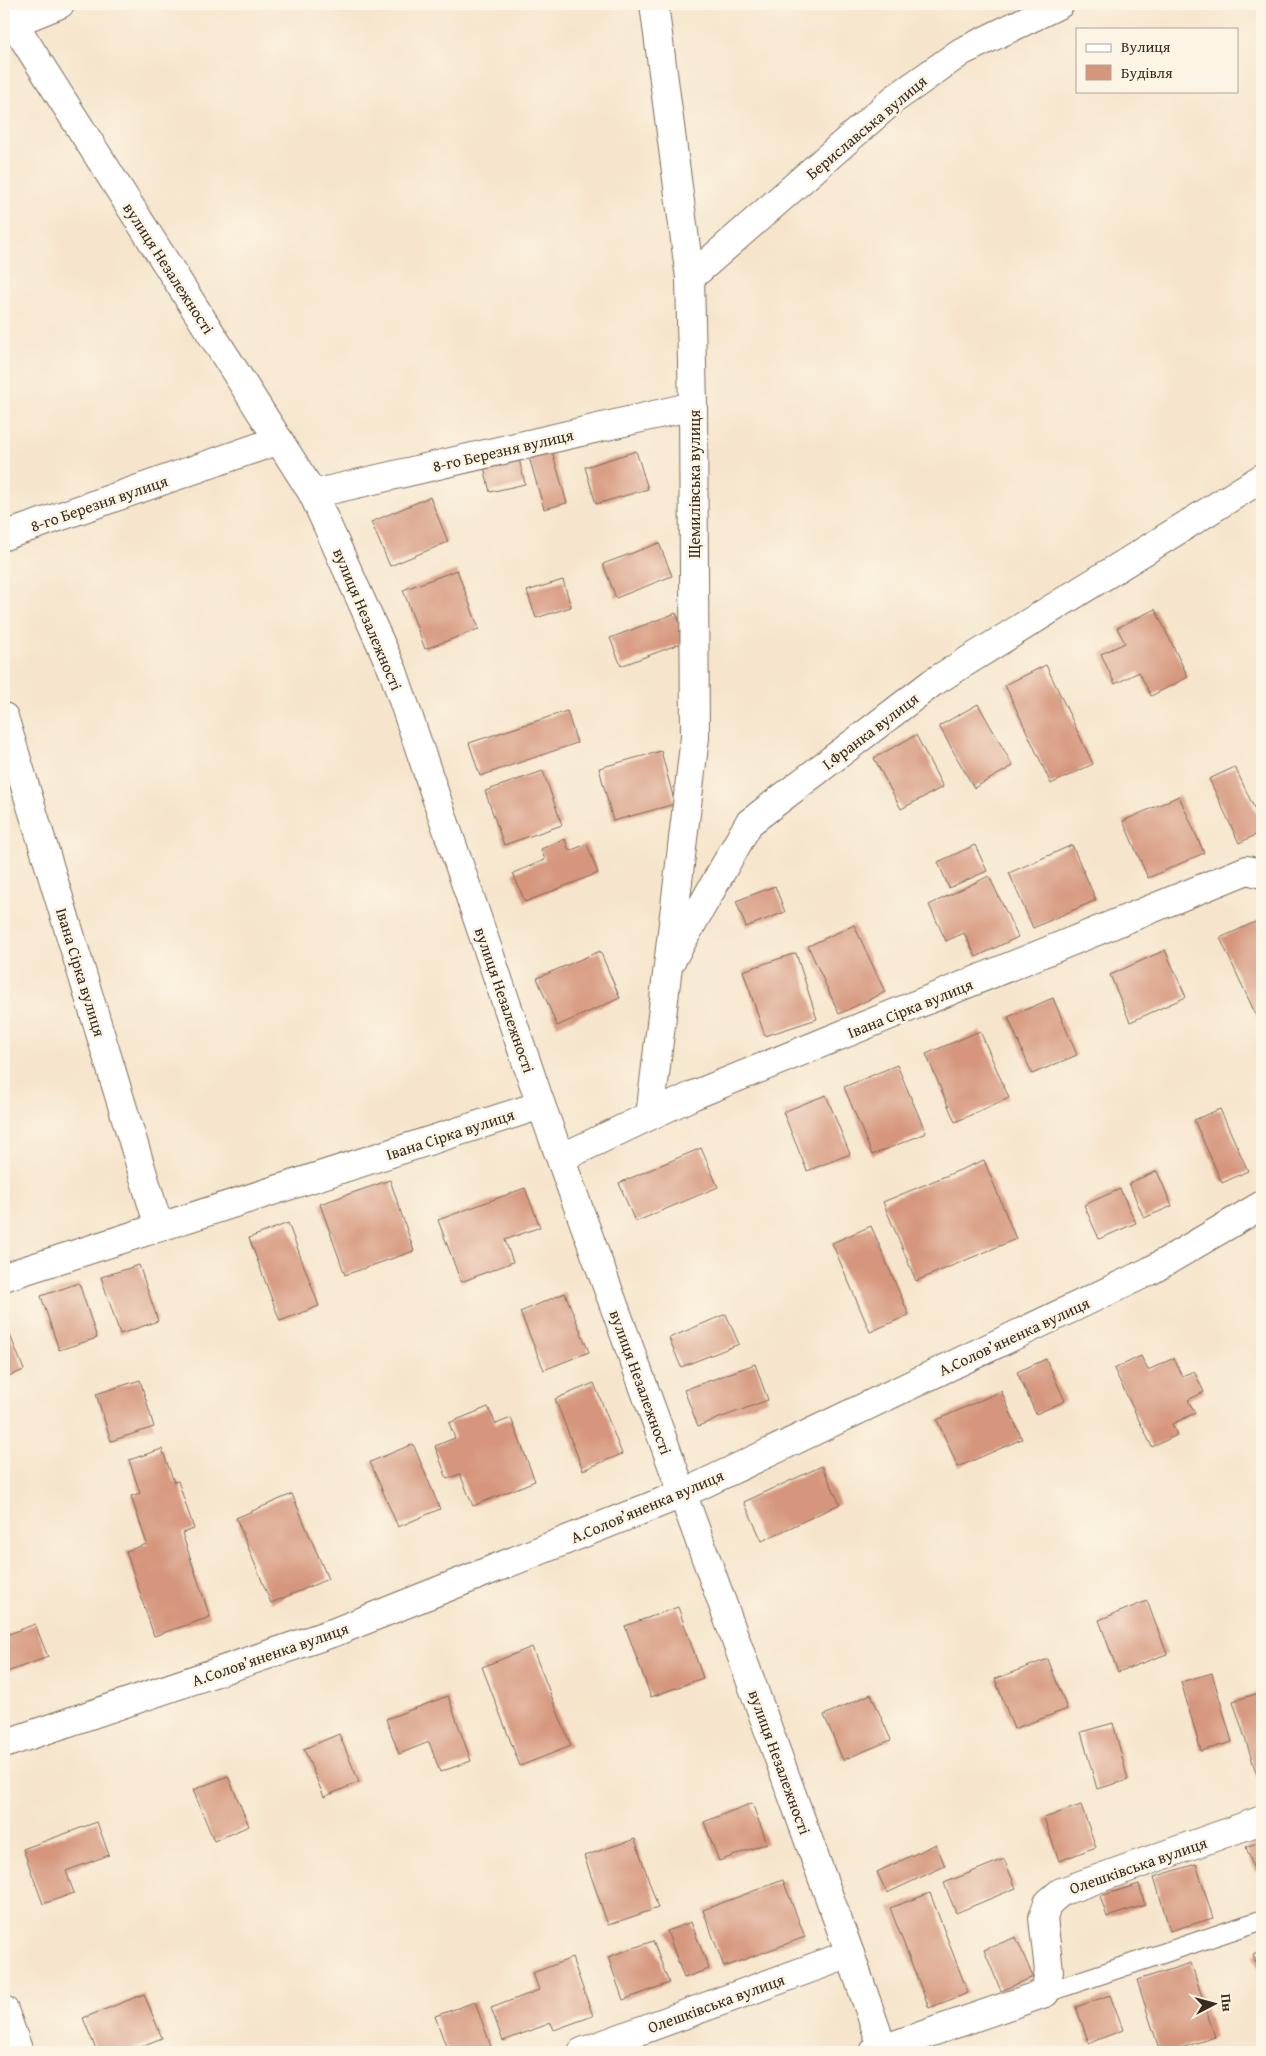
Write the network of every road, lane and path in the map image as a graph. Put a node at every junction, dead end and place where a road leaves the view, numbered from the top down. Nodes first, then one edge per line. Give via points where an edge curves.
1 (60, 4) edge
2 (654, 4) edge
3 (1060, 4) edge
4 (8, 16) edge
5 (690, 278) junction
6 (693, 406) junction
7 (279, 440) junction
8 (1262, 478) edge
9 (313, 494) junction
10 (4, 536) edge
11 (4, 717) edge
12 (1262, 874) edge
13 (668, 966) junction
14 (541, 1105) junction
15 (650, 1116) junction
16 (562, 1158) junction
17 (1262, 1205) edge
18 (159, 1227) junction
19 (4, 1277) edge
20 (682, 1494) junction
21 (4, 1744) edge
22 (1262, 1820) edge
23 (1262, 1920) edge
24 (850, 1954) junction
25 (1045, 1993) junction
26 (4, 2010) edge
27 (880, 2051) edge
28 (19, 2052) edge
29 (582, 2052) edge

1 - 4 street
2 - 5 street, Щемилівська вулиця
3 - 5 street, Бериславська вулиця via 960,52 894,100
4 - 7 street, вулиця Незалежності
5 - 6 street, Щемилівська вулиця
6 - 9 street, 8-го Березня вулиця
6 - 13 street, Щемилівська вулиця via 696,737
7 - 9 street, вулиця Незалежності
7 - 10 street, 8-го Березня вулиця
8 - 13 street, І.Франка вулиця via 932,683 749,823
9 - 14 street, вулиця Незалежності via 393,671
11 - 18 street, Івана Сірка вулиця
12 - 15 street, Івана Сірка вулиця via 1247,870 694,1095
13 - 15 street, І.Франка вулиця
14 - 16 street, вулиця Незалежності
14 - 18 street, Івана Сірка вулиця
15 - 16 street, Івана Сірка вулиця
16 - 20 street, вулиця Незалежності
17 - 20 street, А.Солов’яненка вулиця via 1150,1271
18 - 19 street, Івана Сірка вулиця
20 - 21 street, А.Солов’яненка вулиця via 336,1632
20 - 24 street, вулиця Незалежності
22 - 25 street, Олешківська вулиця via 1061,1892 1048,1903 1043,1918 1049,1971
23 - 25 lane
24 - 27 street, вулиця Незалежності
24 - 29 street, Олешківська вулиця
25 - 27 street
26 - 28 street

